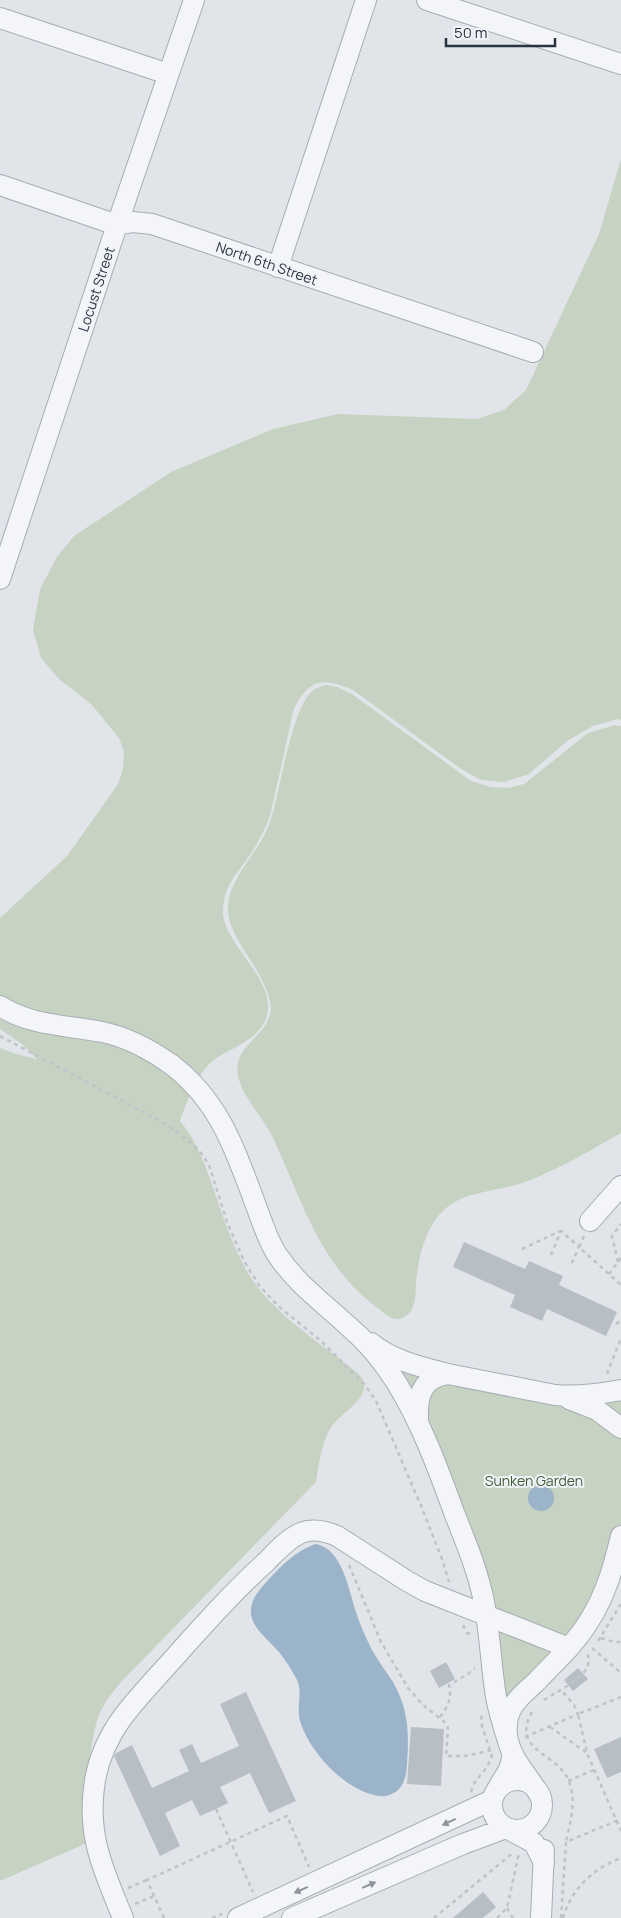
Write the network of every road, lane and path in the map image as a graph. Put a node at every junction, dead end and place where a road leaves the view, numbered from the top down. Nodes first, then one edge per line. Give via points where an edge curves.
1 (194, 0) edge
2 (366, 0) edge
3 (427, 0) edge
4 (0, 18) edge
5 (621, 64) edge
6 (168, 74) junction
7 (0, 185) edge
8 (117, 225) junction
9 (278, 267) junction
10 (533, 352) dead end
11 (7, 534) edge
12 (0, 578) edge
13 (0, 1006) edge
14 (0, 1036) edge
15 (621, 1186) edge
16 (590, 1221) joint
17 (621, 1224) edge
18 (561, 1231) junction
19 (579, 1246) junction
20 (522, 1249) dead end
21 (551, 1255) dead end
22 (621, 1258) edge
23 (618, 1262) junction
24 (570, 1267) dead end
25 (609, 1274) junction
26 (621, 1285) edge
27 (621, 1320) edge
28 (616, 1324) dead end
29 (348, 1325) junction
30 (621, 1338) edge
31 (448, 1374) junction
32 (621, 1390) edge
33 (600, 1394) junction
34 (555, 1395) junction
35 (418, 1419) junction
36 (621, 1428) edge
37 (621, 1536) edge
38 (347, 1561) dead end
39 (456, 1602) junction
40 (621, 1604) edge
41 (486, 1615) junction
42 (476, 1636) dead end
43 (600, 1638) junction
44 (621, 1642) edge
45 (569, 1648) junction
46 (592, 1648) junction
47 (477, 1665) dead end
48 (471, 1672) junction
49 (477, 1674) dead end
50 (621, 1674) edge
51 (561, 1690) junction
52 (621, 1697) edge
53 (542, 1701) dead end
54 (535, 1707) dead end
55 (481, 1712) dead end
56 (578, 1714) junction
57 (440, 1717) junction
58 (550, 1727) junction
59 (528, 1736) junction
60 (504, 1749) junction
61 (587, 1753) junction
62 (594, 1770) junction
63 (568, 1781) junction
64 (468, 1799) dead end
65 (492, 1800) junction
66 (542, 1802) junction
67 (216, 1809) dead end
68 (621, 1819) edge
69 (617, 1821) junction
70 (506, 1828) junction
71 (621, 1831) edge
72 (230, 1841) junction
73 (566, 1842) junction
74 (621, 1858) edge
75 (544, 1863) junction
76 (316, 1883) junction
77 (260, 1908) junction
78 (507, 1908) junction
79 (234, 1914) edge
80 (123, 1918) edge
81 (164, 1918) edge
82 (212, 1918) edge
83 (292, 1918) edge
84 (434, 1918) edge
85 (496, 1918) edge
86 (513, 1918) edge
87 (541, 1918) edge
88 (562, 1918) edge

1 - 6 street, Locust Street
2 - 9 street
3 - 5 street
4 - 6 street
6 - 8 street, Locust Street
7 - 8 street, North 6th Street
8 - 9 street, North 6th Street via 133,222 152,224
8 - 11 street, Locust Street
9 - 10 street, North 6th Street
11 - 12 street, Locust Street
13 - 29 street via 27,1019 127,1040 171,1064 190,1080 206,1098 234,1144 268,1238 278,1256 307,1291
14 - 39 path via 141,1109 192,1143 202,1154 209,1164 244,1261 259,1285 277,1305 328,1347 365,1385 376,1402 429,1525
15 - 16 street
16 - 19 path
17 - 23 path via 612,1236
18 - 19 path
18 - 20 path
18 - 21 path
19 - 24 path
19 - 25 path
22 - 23 path
23 - 25 path
25 - 26 path
27 - 28 path
29 - 31 street via 374,1346 398,1358
29 - 35 street via 395,1380
30 - 33 path
31 - 34 street
31 - 35 street via 427,1383 418,1403
32 - 33 street
33 - 34 street
34 - 36 street via 597,1410
35 - 41 street via 475,1569
37 - 45 street via 599,1604
38 - 57 path via 368,1615 394,1666 415,1697
39 - 41 street
39 - 42 path via 464,1629
39 - 80 street via 407,1581 326,1531 308,1531 291,1538 245,1581 123,1718 100,1761 93,1796 93,1828 100,1862
40 - 43 path
41 - 45 street
41 - 60 street
43 - 44 path
43 - 46 path
45 - 60 street via 514,1705 507,1721
46 - 50 path
46 - 51 path via 587,1654 585,1670
47 - 48 path
48 - 49 path
48 - 57 path via 449,1685 450,1701
51 - 53 path
51 - 56 path
52 - 56 path
54 - 59 path via 527,1722
55 - 60 path via 482,1726
56 - 58 path
56 - 61 path
57 - 60 path via 448,1729 446,1756
58 - 59 path
58 - 61 path
59 - 60 path
59 - 63 path via 531,1746 558,1765
60 - 64 path via 475,1782
60 - 65 street via 510,1768
60 - 66 street via 534,1783
61 - 62 path
62 - 63 path
62 - 69 path
63 - 73 path via 573,1815
65 - 66 street via 501,1786 516,1780 532,1784
65 - 70 street via 495,1817
65 -> 76 street
66 - 70 street via 541,1814 530,1826 522,1830
66 - 75 street
67 - 72 path
68 - 69 path
69 - 71 path
69 - 73 path
70 - 75 street via 534,1843
83 -> 70 street
72 - 76 path via 287,1816
72 - 77 path
72 - 81 path via 147,1880
73 - 88 path
74 - 88 path via 607,1863 585,1881 571,1898
75 - 87 street
76 -> 77 street
77 - 79 street
78 - 84 path via 521,1847
78 - 85 path
78 - 86 path
79 - 82 path

